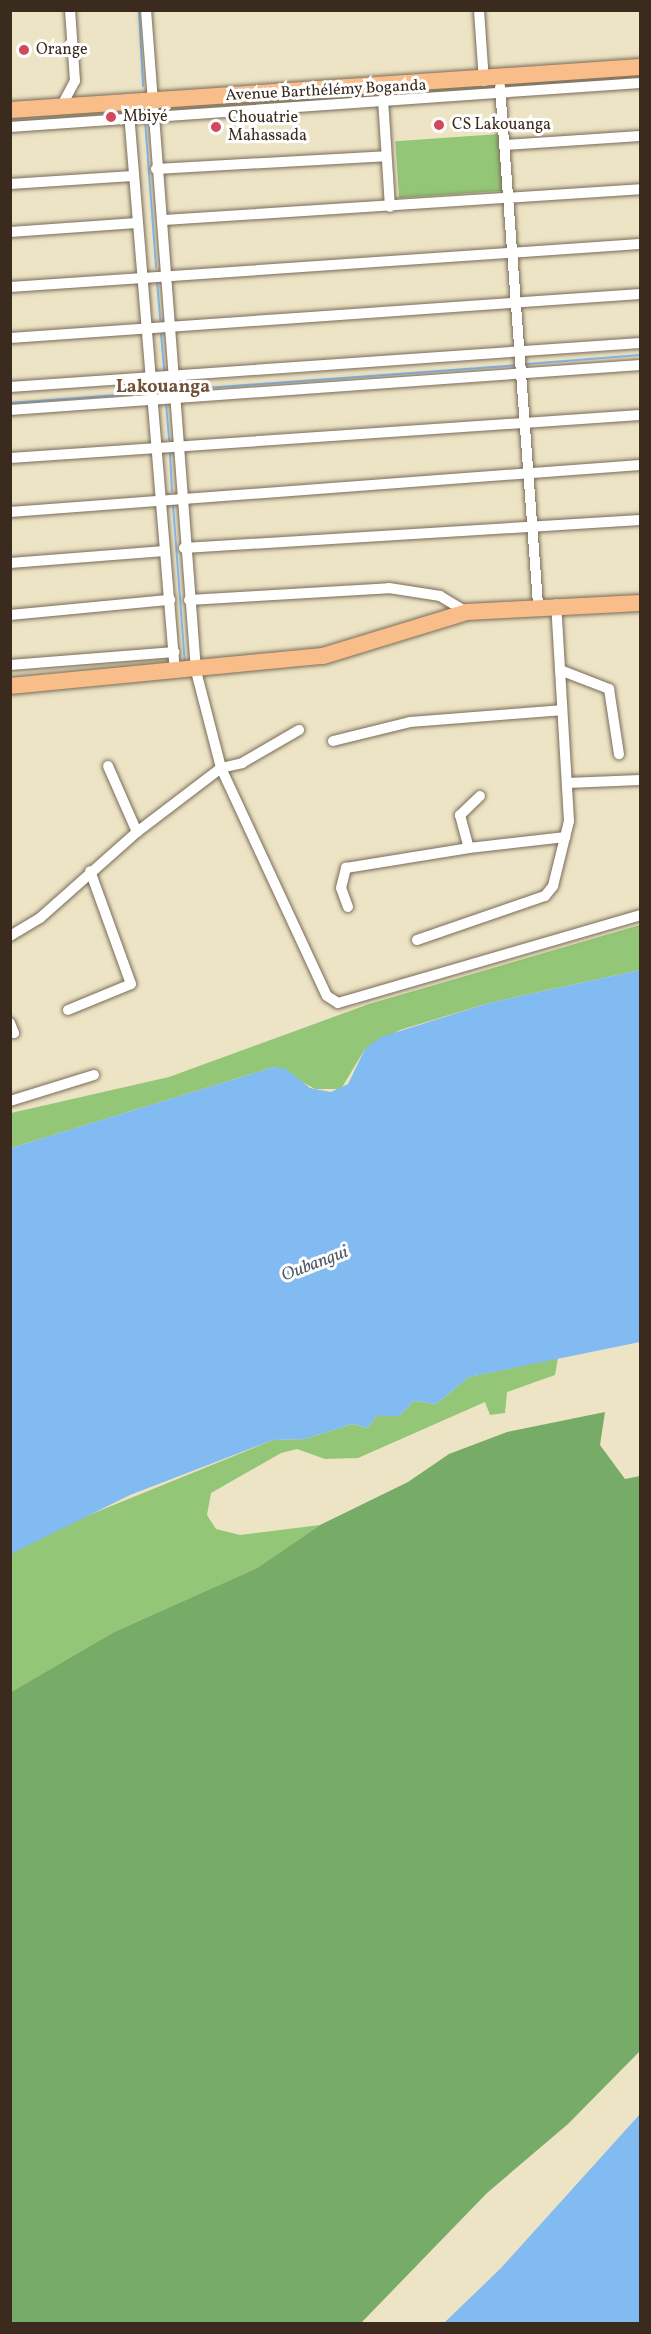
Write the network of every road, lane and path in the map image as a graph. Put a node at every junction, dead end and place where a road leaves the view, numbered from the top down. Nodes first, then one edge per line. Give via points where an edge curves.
1 (70, 10) edge
2 (146, 10) edge
3 (479, 10) edge
4 (640, 67) edge
5 (640, 83) edge
6 (494, 85) junction
7 (383, 99) junction
8 (61, 108) junction
9 (152, 108) junction
10 (129, 110) junction
11 (10, 111) edge
12 (10, 127) edge
13 (640, 136) edge
14 (504, 145) junction
15 (386, 156) junction
16 (156, 169) junction
17 (133, 176) junction
18 (10, 184) edge
19 (640, 189) edge
20 (507, 198) junction
21 (390, 207) junction
22 (164, 220) junction
23 (137, 223) junction
24 (10, 232) edge
25 (640, 244) edge
26 (510, 252) junction
27 (165, 274) junction
28 (141, 277) junction
29 (10, 286) edge
30 (640, 294) edge
31 (516, 303) junction
32 (169, 326) junction
33 (145, 328) junction
34 (10, 338) edge
35 (640, 343) edge
36 (519, 353) junction
37 (640, 364) edge
38 (521, 373) junction
39 (172, 376) junction
40 (152, 378) junction
41 (10, 387) edge
42 (175, 398) junction
43 (153, 399) junction
44 (10, 410) edge
45 (640, 415) edge
46 (525, 424) junction
47 (178, 446) junction
48 (156, 447) junction
49 (10, 458) edge
50 (640, 465) edge
51 (528, 475) junction
52 (161, 498) junction
53 (180, 498) junction
54 (10, 512) edge
55 (640, 520) edge
56 (532, 528) junction
57 (184, 548) junction
58 (165, 551) junction
59 (10, 563) edge
60 (170, 600) junction
61 (189, 600) junction
62 (640, 603) edge
63 (538, 604) junction
64 (556, 604) junction
65 (467, 612) junction
66 (10, 615) edge
67 (174, 652) junction
68 (10, 665) edge
69 (560, 670) junction
70 (196, 671) junction
71 (175, 673) junction
72 (10, 686) edge
73 (561, 710) junction
74 (299, 730) dead end
75 (333, 741) dead end
76 (620, 754) dead end
77 (108, 766) dead end
78 (221, 768) junction
79 (640, 780) edge
80 (567, 783) junction
81 (480, 796) dead end
82 (137, 832) junction
83 (565, 837) junction
84 (470, 848) junction
85 (90, 872) junction
86 (348, 907) dead end
87 (640, 915) edge
88 (10, 936) edge
89 (417, 940) dead end
90 (68, 1010) dead end
91 (94, 1075) dead end
92 (10, 1101) edge

1 - 8 street via 75,81
2 - 9 street
3 - 6 street
4 - 6 main road, Avenue Barthélémy Boganda
5 - 6 street
6 - 7 street
6 - 9 main road, Avenue Barthélémy Boganda
6 - 14 street
7 - 9 street
7 - 15 street
8 - 10 main road, Avenue Barthélémy Boganda
8 - 11 main road, Avenue Barthélémy Boganda
9 - 10 main road, Avenue Barthélémy Boganda
9 - 16 street
10 - 12 street
10 - 17 street
13 - 14 street
14 - 20 street
15 - 16 street
15 - 21 street
16 - 22 street
17 - 18 street
17 - 23 street
19 - 20 street
20 - 21 street
20 - 26 street
21 - 22 street
22 - 27 street
23 - 24 street
23 - 28 street
25 - 26 street
26 - 27 street
26 - 31 street
27 - 28 street
27 - 32 street
28 - 29 street
28 - 33 street
30 - 31 street
31 - 32 street
31 - 36 street
32 - 33 street
32 - 39 street
33 - 34 street
33 - 40 street
35 - 36 street
36 - 38 street
36 - 39 street
37 - 38 street
38 - 42 street
38 - 46 street
39 - 40 street
39 - 42 street
40 - 41 street
40 - 43 street
42 - 43 street
42 - 47 street
43 - 44 street
43 - 48 street
45 - 46 street
46 - 47 street
46 - 51 street
47 - 48 street
47 - 53 street
48 - 49 street
48 - 52 street
50 - 51 street
51 - 53 street
51 - 56 street
52 - 53 street
52 - 54 street
52 - 58 street
53 - 57 street
55 - 56 street
56 - 57 street
56 - 63 street
57 - 61 street
58 - 59 street
58 - 60 street
60 - 66 street
60 - 67 street
61 - 65 street via 389,588 440,596
61 - 70 street
62 - 64 main road
63 - 64 main road
63 - 65 main road
64 - 69 street
65 - 70 main road via 322,657
67 - 68 street
67 - 71 street
69 - 73 street
69 - 76 street via 609,688
70 - 71 main road
70 - 78 street
71 - 72 main road
73 - 75 street via 410,722
73 - 80 street
74 - 78 street via 242,763
77 - 82 street
78 - 82 street
78 - 87 street via 332,1002
79 - 80 street
80 - 83 street
81 - 84 street via 460,815
82 - 85 street
83 - 84 street
83 - 89 street via 553,886 545,896
84 - 86 street via 346,868 341,888
85 - 88 street via 40,918
85 - 90 street via 131,984
91 - 92 street

